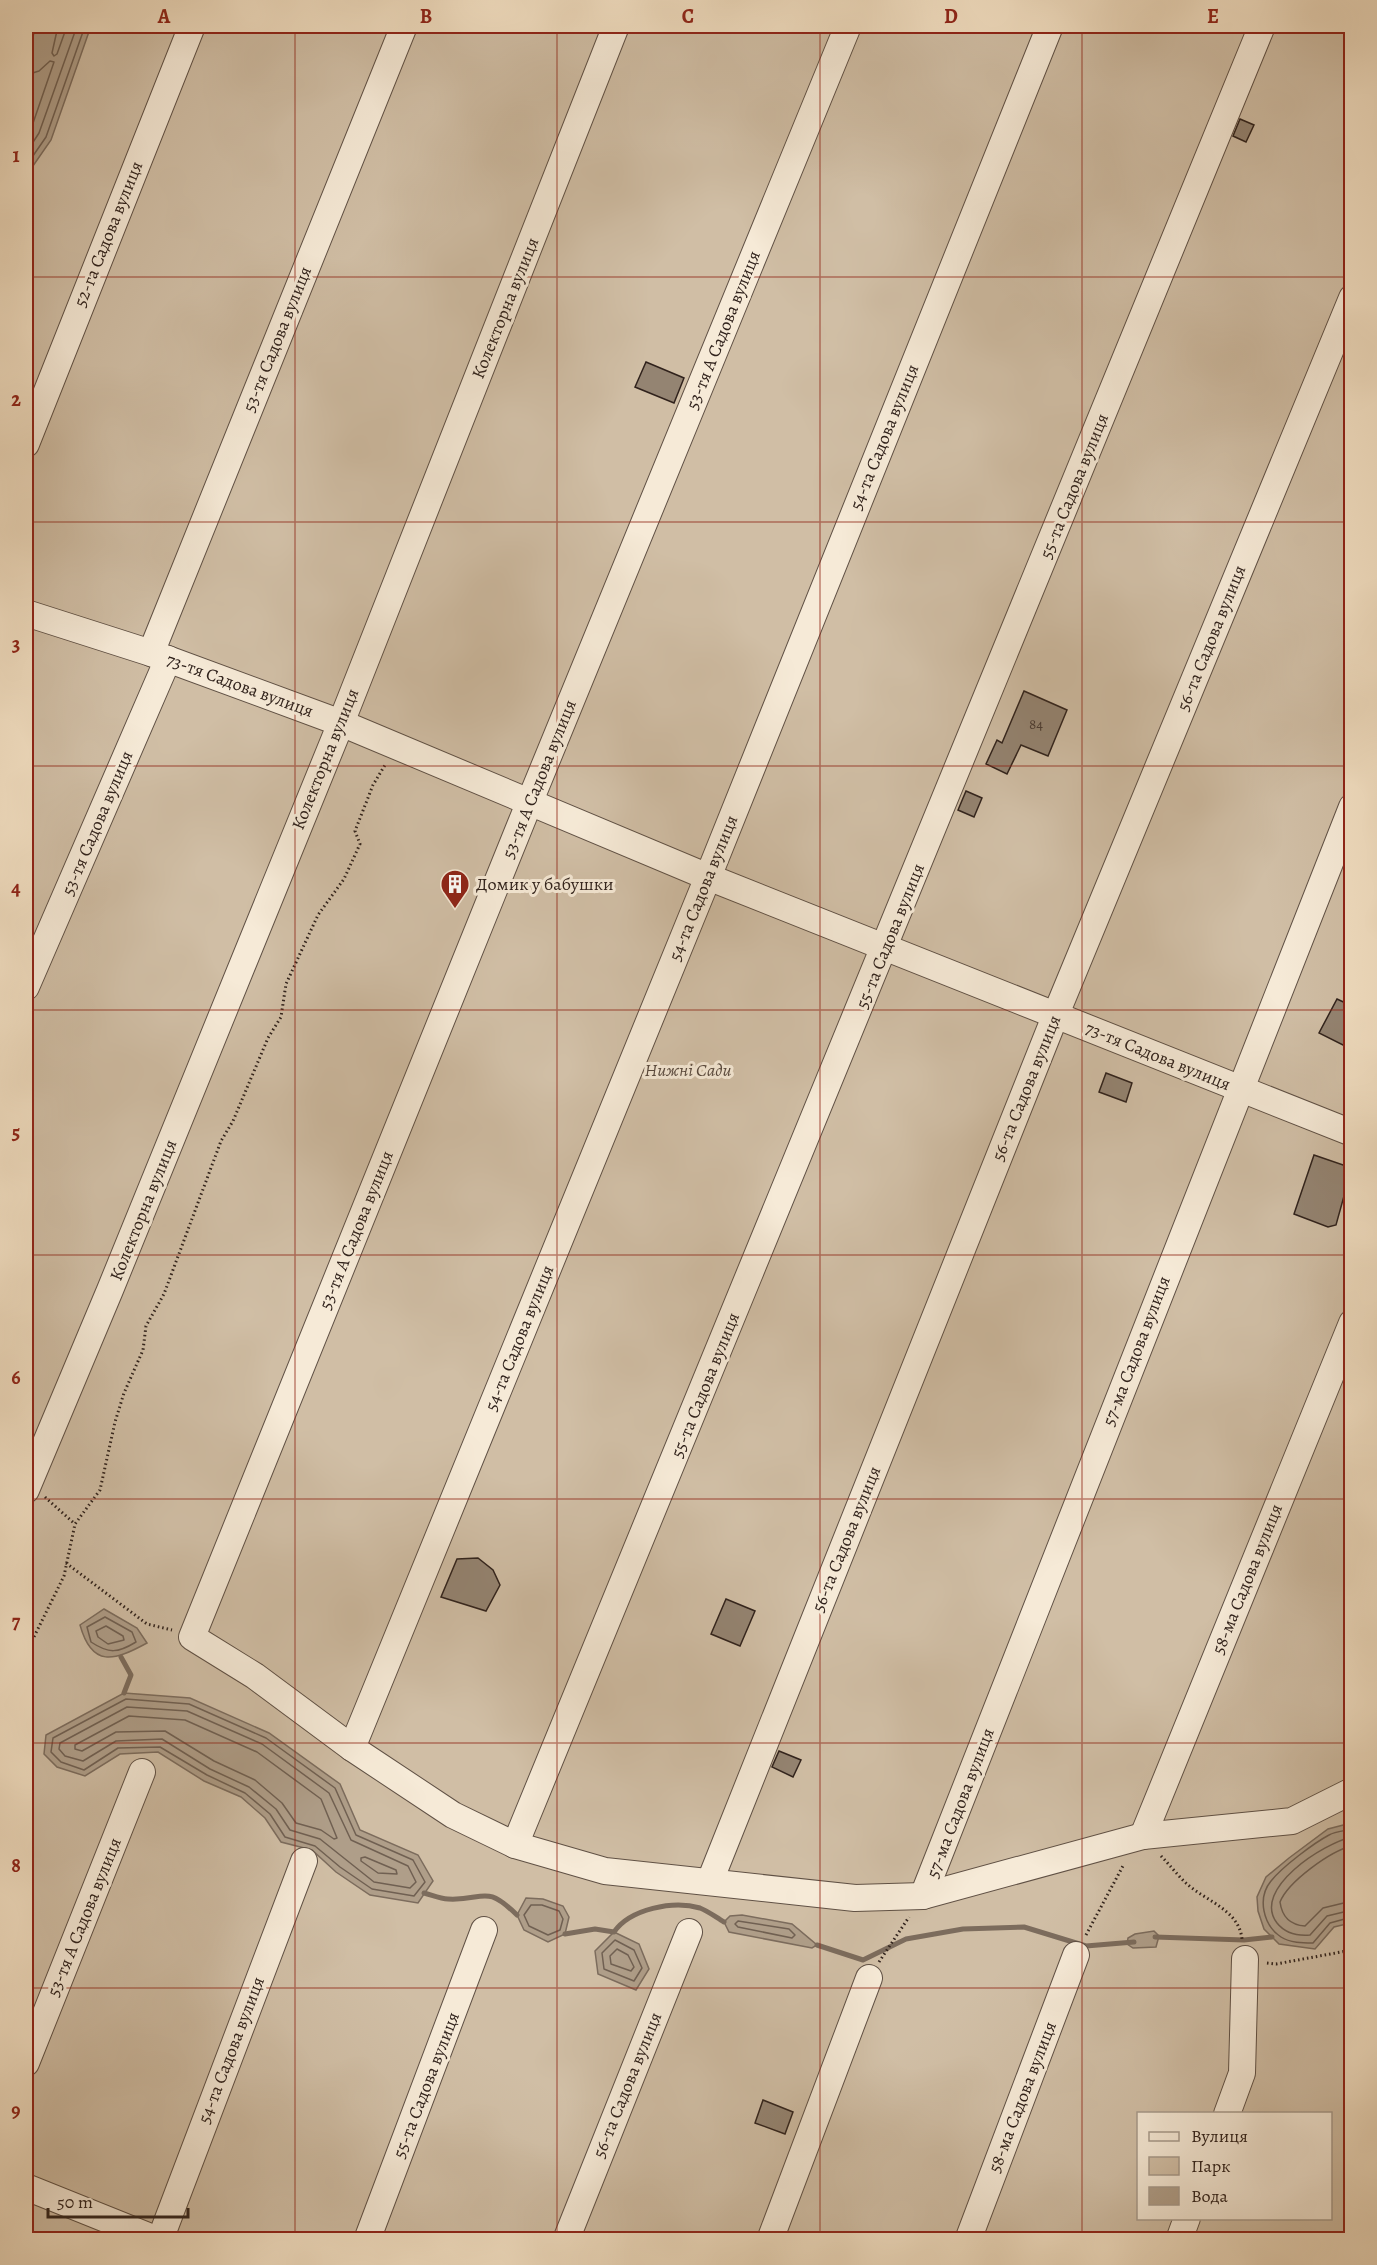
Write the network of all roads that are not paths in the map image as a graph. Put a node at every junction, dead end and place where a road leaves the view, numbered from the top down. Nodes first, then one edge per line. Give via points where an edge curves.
1 (192, 26) edge
2 (404, 26) edge
3 (616, 26) edge
4 (848, 26) edge
5 (1050, 26) edge
6 (1262, 26) edge
7 (1352, 298) edge
8 (26, 444) edge
9 (26, 613) edge
10 (159, 656) junction
11 (340, 723) junction
12 (530, 801) junction
13 (1352, 807) edge
14 (708, 877) junction
15 (886, 946) junction
16 (26, 987) edge
17 (1056, 1014) junction
18 (1239, 1089) junction
19 (1352, 1133) edge
20 (1352, 1323) edge
21 (27, 1485) edge
22 (352, 1748) junction
23 (141, 1772) dead end
24 (1352, 1791) edge
25 (1143, 1836) junction
26 (515, 1845) junction
27 (304, 1861) dead end
28 (710, 1881) junction
29 (924, 1896) junction
30 (484, 1930) dead end
31 (689, 1932) dead end
32 (1076, 1955) dead end
33 (1245, 1959) road end
34 (873, 1970) road end
35 (26, 2063) edge
36 (1228, 2112) edge
37 (26, 2187) edge
38 (1186, 2220) edge
39 (159, 2240) edge
40 (367, 2240) edge
41 (567, 2240) edge
42 (770, 2240) edge
43 (968, 2240) edge
44 (1179, 2240) edge

1 - 8 street, 52-га Садова вулиця
2 - 10 street, 53-тя Садова вулиця
3 - 11 street, Колекторна вулиця
4 - 12 street, 53-тя А Садова вулиця
5 - 14 street, 54-та Садова вулиця
6 - 15 street, 55-та Садова вулиця
7 - 17 street, 56-та Садова вулиця
9 - 10 street, 73-тя Садова вулиця
10 - 11 street, 73-тя Садова вулиця
10 - 16 street, 53-тя Садова вулиця
11 - 12 street, 73-тя Садова вулиця
11 - 21 street, Колекторна вулиця via 115,1279
12 - 14 street, 73-тя Садова вулиця
12 - 22 street, 53-тя А Садова вулиця via 191,1634
13 - 18 street, 57-ма Садова вулиця
14 - 15 street, 73-тя Садова вулиця
14 - 22 street, 54-та Садова вулиця
15 - 17 street, 73-тя Садова вулиця
15 - 26 street, 55-та Садова вулиця
17 - 18 street, 73-тя Садова вулиця
17 - 28 street, 56-та Садова вулиця
18 - 19 street, 73-тя Садова вулиця
18 - 29 street, 57-ма Садова вулиця
20 - 25 street, 58-ма Садова вулиця
22 - 26 street via 453,1815
23 - 35 street, 53-тя А Садова вулиця
24 - 25 street via 1292,1821
25 - 29 street
26 - 28 street via 605,1870
27 - 39 street, 54-та Садова вулиця
28 - 29 street via 855,1898
30 - 40 street, 55-та Садова вулиця
31 - 41 street, 56-та Садова вулиця
32 - 43 street, 58-ма Садова вулиця
33 - 36 street via 1242,2073
34 - 42 street
37 - 39 street
38 - 44 street

